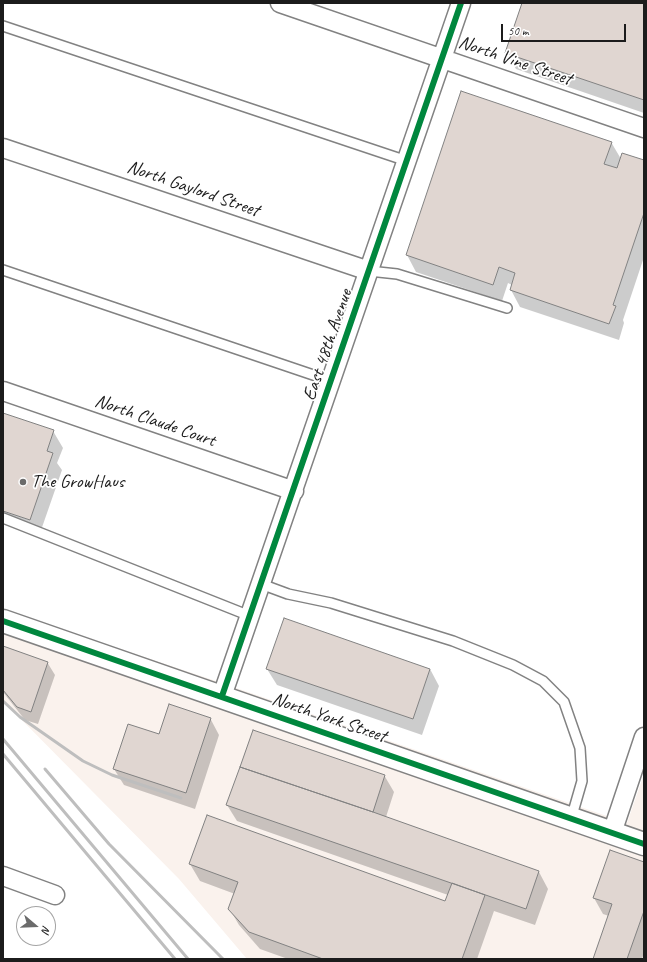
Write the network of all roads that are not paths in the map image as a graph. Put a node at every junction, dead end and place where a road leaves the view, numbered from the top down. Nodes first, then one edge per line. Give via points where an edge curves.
1 (280, 3) edge
2 (461, 3) edge
3 (3, 26) edge
4 (442, 58) junction
5 (644, 128) edge
6 (3, 148) edge
7 (407, 160) junction
8 (3, 270) edge
9 (369, 271) junction
10 (507, 308) dead end
11 (331, 381) junction
12 (3, 391) edge
13 (294, 491) junction
14 (3, 518) edge
15 (261, 584) junction
16 (250, 616) junction
17 (3, 621) edge
18 (222, 696) junction
19 (644, 737) edge
20 (571, 819) junction
21 (612, 833) junction
22 (644, 844) edge
23 (3, 876) edge
24 (55, 894) dead end

1 - 4 street, North Vine Street
2 - 4 street, East 48th Avenue
3 - 7 lane
4 - 5 street, North Vine Street
4 - 7 street, East 48th Avenue
6 - 9 street, North Gaylord Street
7 - 9 street, East 48th Avenue
8 - 11 lane
9 - 10 lane via 397,274
9 - 11 street, East 48th Avenue
11 - 13 street, East 48th Avenue
12 - 13 street, North Claude Court
13 - 15 street, East 48th Avenue
14 - 16 lane
15 - 16 street, East 48th Avenue
15 - 20 lane via 453,641 513,665 543,681 564,702 580,748 582,782
16 - 18 street, East 48th Avenue
17 - 18 street, North York Street
18 - 20 street, North York Street
19 - 21 street
20 - 21 street, North York Street
21 - 22 street, North York Street
23 - 24 street

